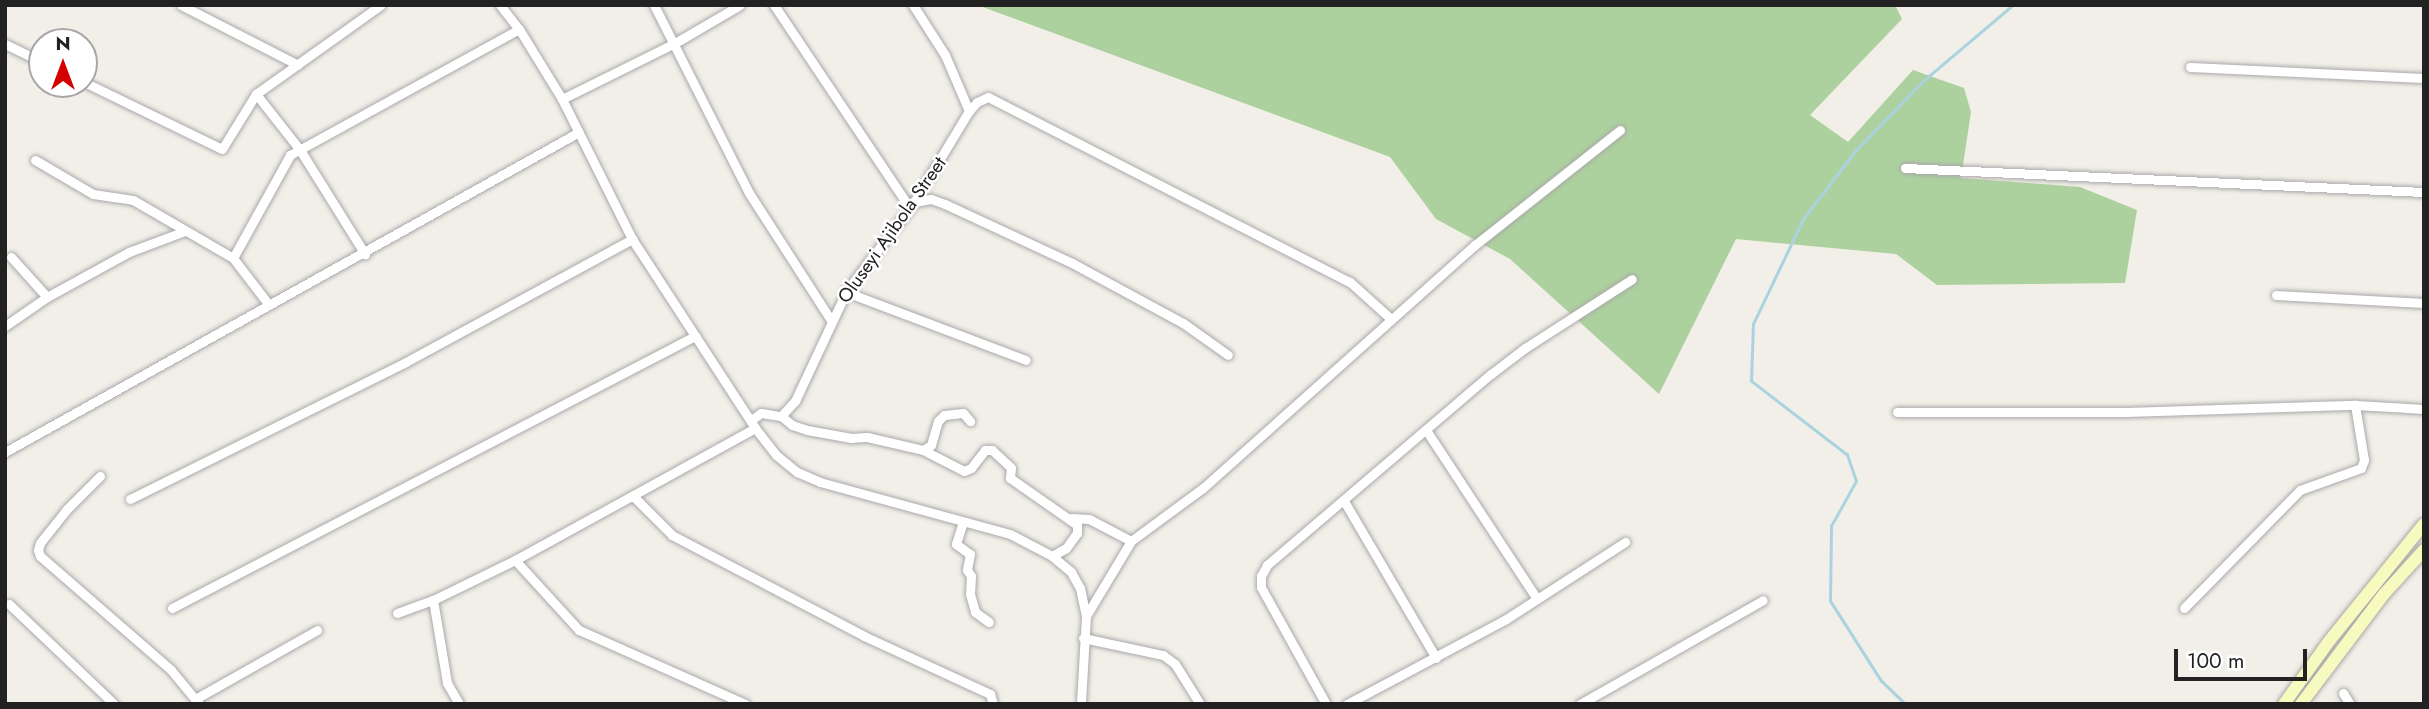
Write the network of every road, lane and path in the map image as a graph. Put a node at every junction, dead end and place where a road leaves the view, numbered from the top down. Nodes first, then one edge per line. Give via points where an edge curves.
1 (181, 5) edge
2 (381, 5) edge
3 (500, 5) edge
4 (654, 5) edge
5 (740, 5) edge
6 (774, 5) edge
7 (912, 5) edge
8 (519, 29) junction
9 (675, 43) junction
10 (5, 44) edge
11 (28, 55) edge
12 (298, 65) junction
13 (2190, 67) dead end
14 (2424, 78) edge
15 (98, 89) edge
16 (256, 94) junction
17 (562, 99) junction
18 (969, 111) junction
19 (1620, 130) dead end
20 (579, 132) junction
21 (300, 150) junction
22 (35, 160) dead end
23 (1905, 168) dead end
24 (2424, 191) edge
25 (912, 205) junction
26 (185, 231) junction
27 (632, 239) junction
28 (365, 254) junction
29 (11, 257) dead end
30 (233, 258) junction
31 (1632, 279) dead end
32 (846, 292) junction
33 (2276, 295) dead end
34 (47, 297) junction
35 (2424, 303) edge
36 (269, 305) junction
37 (1391, 319) junction
38 (831, 320) junction
39 (5, 326) edge
40 (695, 336) junction
41 (1228, 355) dead end
42 (1026, 359) dead end
43 (2355, 405) junction
44 (2424, 409) edge
45 (1897, 412) dead end
46 (781, 416) junction
47 (970, 421) dead end
48 (753, 424) junction
49 (1426, 430) junction
50 (923, 450) junction
51 (5, 452) edge
52 (100, 476) dead end
53 (634, 497) junction
54 (130, 499) dead end
55 (1344, 501) junction
56 (1071, 518) junction
57 (964, 522) junction
58 (2424, 524) edge
59 (1131, 541) junction
60 (1625, 542) dead end
61 (2424, 550) edge
62 (1052, 556) junction
63 (514, 560) junction
64 (1537, 599) junction
65 (433, 600) junction
66 (1763, 600) dead end
67 (9, 604) dead end
68 (172, 608) dead end
69 (2184, 608) dead end
70 (397, 613) dead end
71 (1086, 616) junction
72 (989, 622) dead end
73 (317, 631) dead end
74 (1083, 638) junction
75 (1436, 657) junction
76 (2343, 693) dead end
77 (198, 701) edge
78 (114, 704) edge
79 (459, 704) edge
80 (745, 704) edge
81 (993, 704) edge
82 (1081, 704) edge
83 (1200, 704) edge
84 (1326, 704) edge
85 (1347, 704) edge
86 (1580, 704) edge
87 (2284, 704) edge
88 (2301, 704) edge
89 (2350, 704) edge

1 - 12 street
2 - 12 street
3 - 8 street
4 - 9 street
5 - 9 street
6 - 25 street
7 - 18 street via 945,55
8 - 17 street
8 - 21 street
9 - 17 street
9 - 38 street via 748,193
10 - 11 street
12 - 16 street
13 - 14 street
15 - 16 street via 222,149
16 - 21 street
17 - 20 street
18 - 25 street, Oluseyi Ajibola Street
18 - 37 street, Oluseyi Ajibola Street via 988,97 1350,282
19 - 37 street via 1475,245
20 - 27 street
20 - 28 street
21 - 28 street
21 - 30 street via 286,162
22 - 26 street via 93,194 133,200
23 - 24 street
25 - 32 street, Oluseyi Ajibola Street
25 - 41 street via 931,199 1072,263 1183,323
26 - 30 street
26 - 34 street via 130,252
27 - 40 street
27 - 54 street via 404,363
28 - 36 street
29 - 34 street
30 - 36 street
31 - 49 street via 1525,348
32 - 38 street, Oluseyi Ajibola Street
32 - 42 street
33 - 35 street
34 - 39 street
36 - 51 street
37 - 59 street via 1203,488
38 - 46 street, Oluseyi Ajibola Street via 795,401
40 - 48 street
40 - 68 street
43 - 44 street
43 - 45 street
43 - 69 street via 2364,460 2361,468 2300,490
46 - 48 street via 761,413
46 - 50 street via 807,430
47 - 50 street via 963,413 943,415 931,445
48 - 53 street
48 - 57 street via 776,456 797,472 880,501
49 - 55 street
49 - 64 street
50 - 56 street via 964,471 985,450 992,450 1011,468 1010,478
52 - 77 street via 40,542 40,556 171,670
53 - 63 street
53 - 81 street via 672,535 864,636 990,694
55 - 75 street
55 - 84 street via 1280,552 1261,576 1261,587
56 - 59 street via 1089,519
56 - 62 street via 1077,533 1066,548
57 - 62 street via 1010,534
57 - 72 street via 956,544 970,554 967,570 975,612
58 - 87 main road via 2329,640
59 - 71 street
60 - 64 street
61 - 88 main road
62 - 71 street via 1071,572
63 - 65 street
63 - 80 street via 579,630
64 - 75 street
65 - 70 street
65 - 79 street via 447,683
66 - 86 street
67 - 78 street
71 - 74 street
73 - 77 street
74 - 82 street
74 - 83 street via 1163,654 1175,664
75 - 85 street
76 - 89 street

